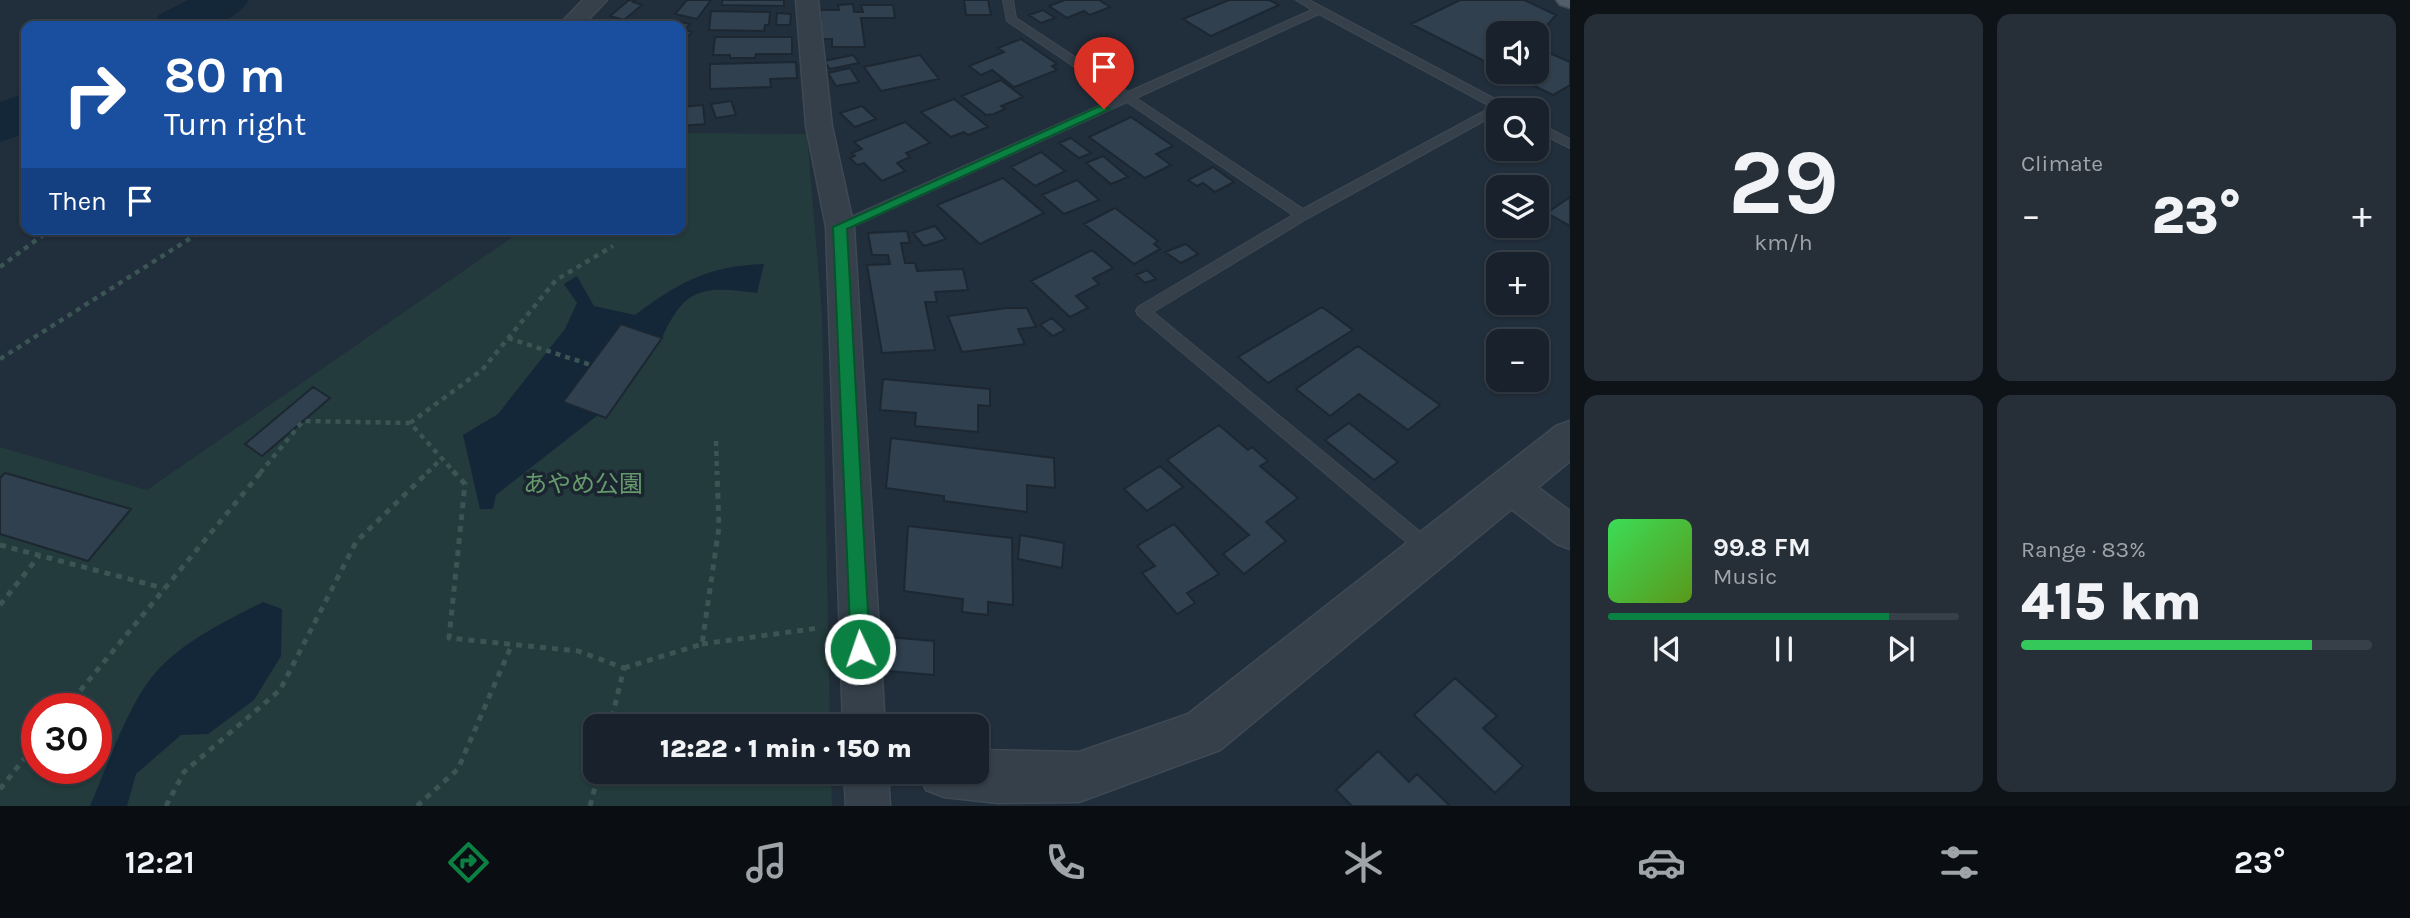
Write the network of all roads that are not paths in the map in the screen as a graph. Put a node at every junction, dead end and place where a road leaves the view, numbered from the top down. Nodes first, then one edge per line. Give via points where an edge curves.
1 (596, 0) edge
2 (807, 0) edge
3 (1008, 0) edge
4 (1301, 0) edge
5 (1320, 10) junction
6 (574, 21) edge
7 (1128, 98) junction
8 (1486, 99) edge
9 (1486, 118) edge
10 (1549, 133) edge
11 (1570, 144) edge
12 (1303, 215) junction
13 (840, 227) junction
14 (1570, 438) edge
15 (1511, 488) junction
16 (1570, 532) edge
17 (1430, 552) junction
18 (863, 714) edge
19 (989, 777) edge
20 (867, 784) edge
21 (868, 806) edge

1 - 6 street
2 - 13 street via 819,126
3 - 7 lane via 1011,19
4 - 5 lane
5 - 7 lane
5 - 8 lane
7 - 12 lane
7 - 13 lane
9 - 12 lane
10 - 11 lane
12 - 17 lane via 1143,311
13 - 18 street
14 - 15 street
15 - 16 street
15 - 17 street
17 - 19 street via 1203,733 1079,777
20 - 21 street

